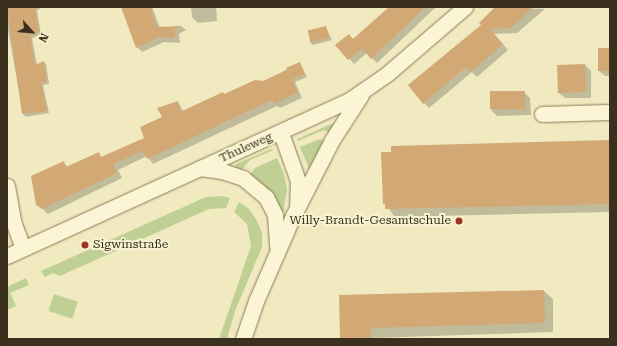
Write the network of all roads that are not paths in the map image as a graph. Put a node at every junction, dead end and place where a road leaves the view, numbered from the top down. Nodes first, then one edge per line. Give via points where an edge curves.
1 (465, 7) edge
2 (362, 93) junction
3 (610, 112) edge
4 (542, 114) dead end
5 (280, 132) junction
6 (200, 168) junction
7 (7, 186) edge
8 (293, 216) junction
9 (23, 248) junction
10 (277, 253) junction
11 (7, 256) edge
12 (243, 339) edge

1 - 2 street, Thuleweg
2 - 5 street, Thuleweg
2 - 8 street via 332,140
3 - 4 street
5 - 6 street, Thuleweg
5 - 8 street via 298,182 298,199
6 - 9 street, Thuleweg
6 - 10 street via 222,171 243,178 266,197 275,215
7 - 9 street via 13,221
8 - 10 street
9 - 11 street, Thuleweg
10 - 12 street

